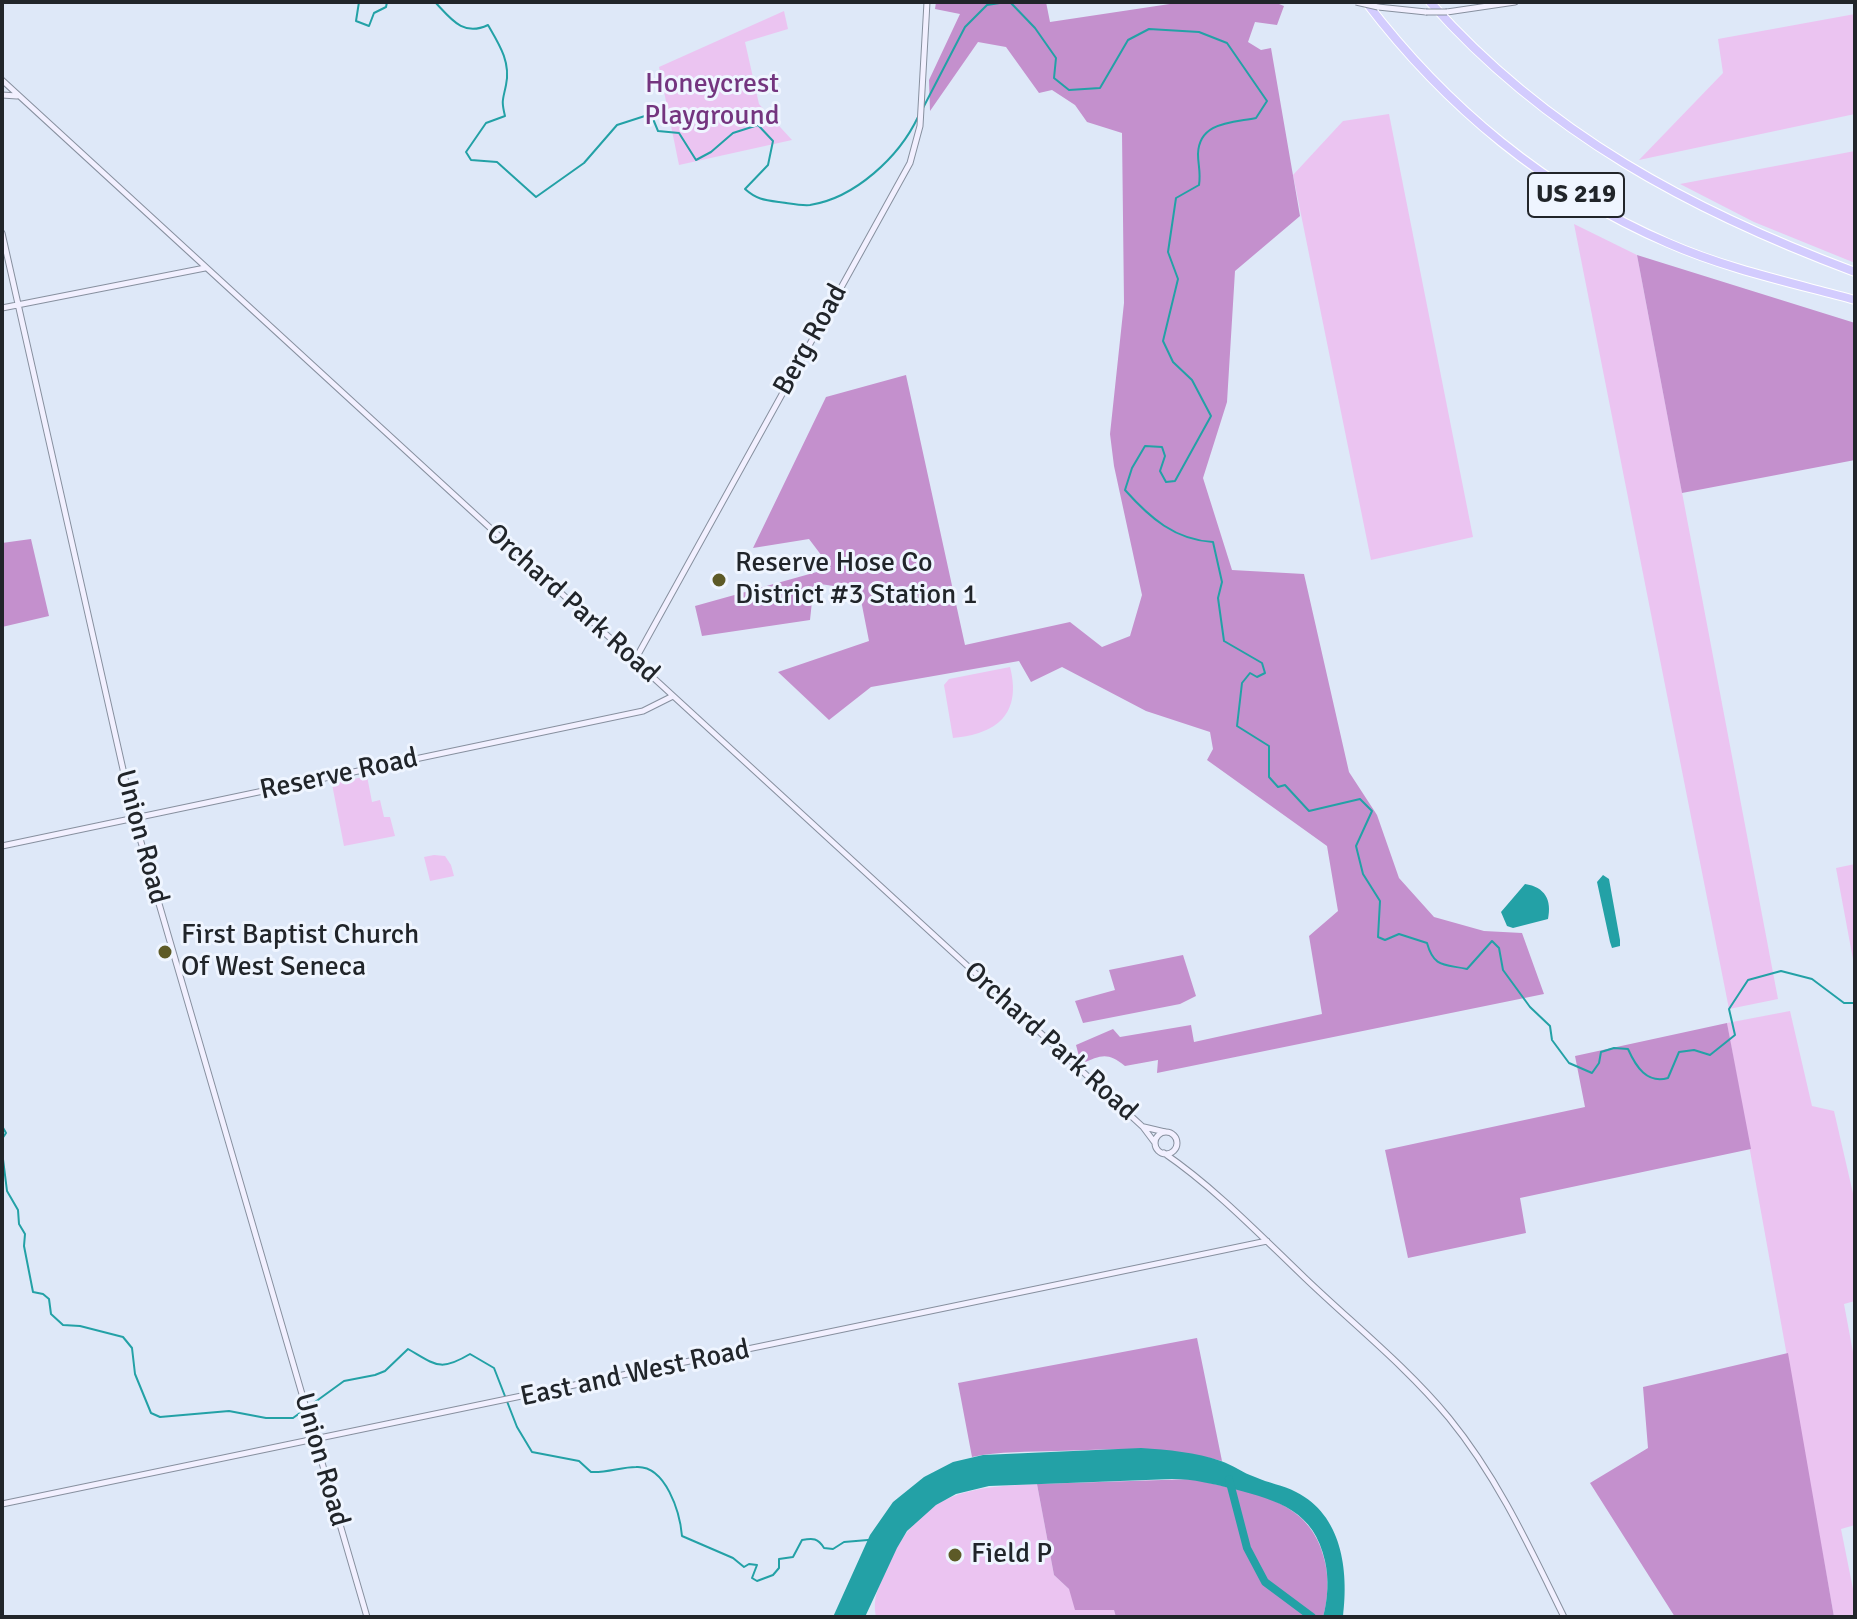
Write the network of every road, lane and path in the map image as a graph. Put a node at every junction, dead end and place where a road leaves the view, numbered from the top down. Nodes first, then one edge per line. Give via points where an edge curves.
1 (927, 2) edge
2 (1356, 2) edge
3 (1366, 2) edge
4 (1430, 2) edge
5 (1515, 2) edge
6 (2, 80) edge
7 (2, 95) edge
8 (21, 97) junction
9 (2, 233) edge
10 (206, 267) junction
11 (1855, 272) edge
12 (1855, 300) edge
13 (19, 305) junction
14 (2, 308) edge
15 (635, 660) junction
16 (673, 696) junction
17 (134, 818) junction
18 (2, 846) edge
19 (1143, 1127) junction
20 (1165, 1132) junction
21 (1155, 1143) junction
22 (1175, 1147) junction
23 (1164, 1153) junction
24 (1186, 1169) junction
25 (1267, 1241) junction
26 (315, 1440) junction
27 (2, 1504) edge
28 (367, 1617) edge
29 (1564, 1617) edge

1 - 15 main road, Berg Road via 920,126 910,163
2 - 5 main road, bridge via 1426,12
3 - 12 highway, US 219 via 1418,66 1483,128 1582,199 1671,245
4 - 11 highway, US 219 via 1530,99 1618,160 1773,242
6 - 8 main road, Orchard Park Road
7 - 8 main road
8 - 10 main road, Orchard Park Road
9 - 13 main road, Union Road
10 - 13 main road
10 - 15 main road, Orchard Park Road
13 - 14 main road
13 - 17 main road, Union Road
15 - 16 main road, Orchard Park Road
16 - 17 main road, Reserve Road via 643,711
16 - 19 main road, Orchard Park Road
17 - 18 main road, Reserve Road
17 - 26 main road, Union Road
19 - 20 main road, Orchard Park Road
19 - 21 main road, Orchard Park Road
20 - 21 main road
20 - 22 main road via 1175,1138
21 - 23 main road
22 - 23 main road
22 - 24 main road
23 - 24 main road
24 - 25 main road
25 - 26 main road, East and West Road
25 - 29 main road via 1395,1360 1460,1431 1504,1498
26 - 27 main road, East and West Road
26 - 28 main road, Union Road

